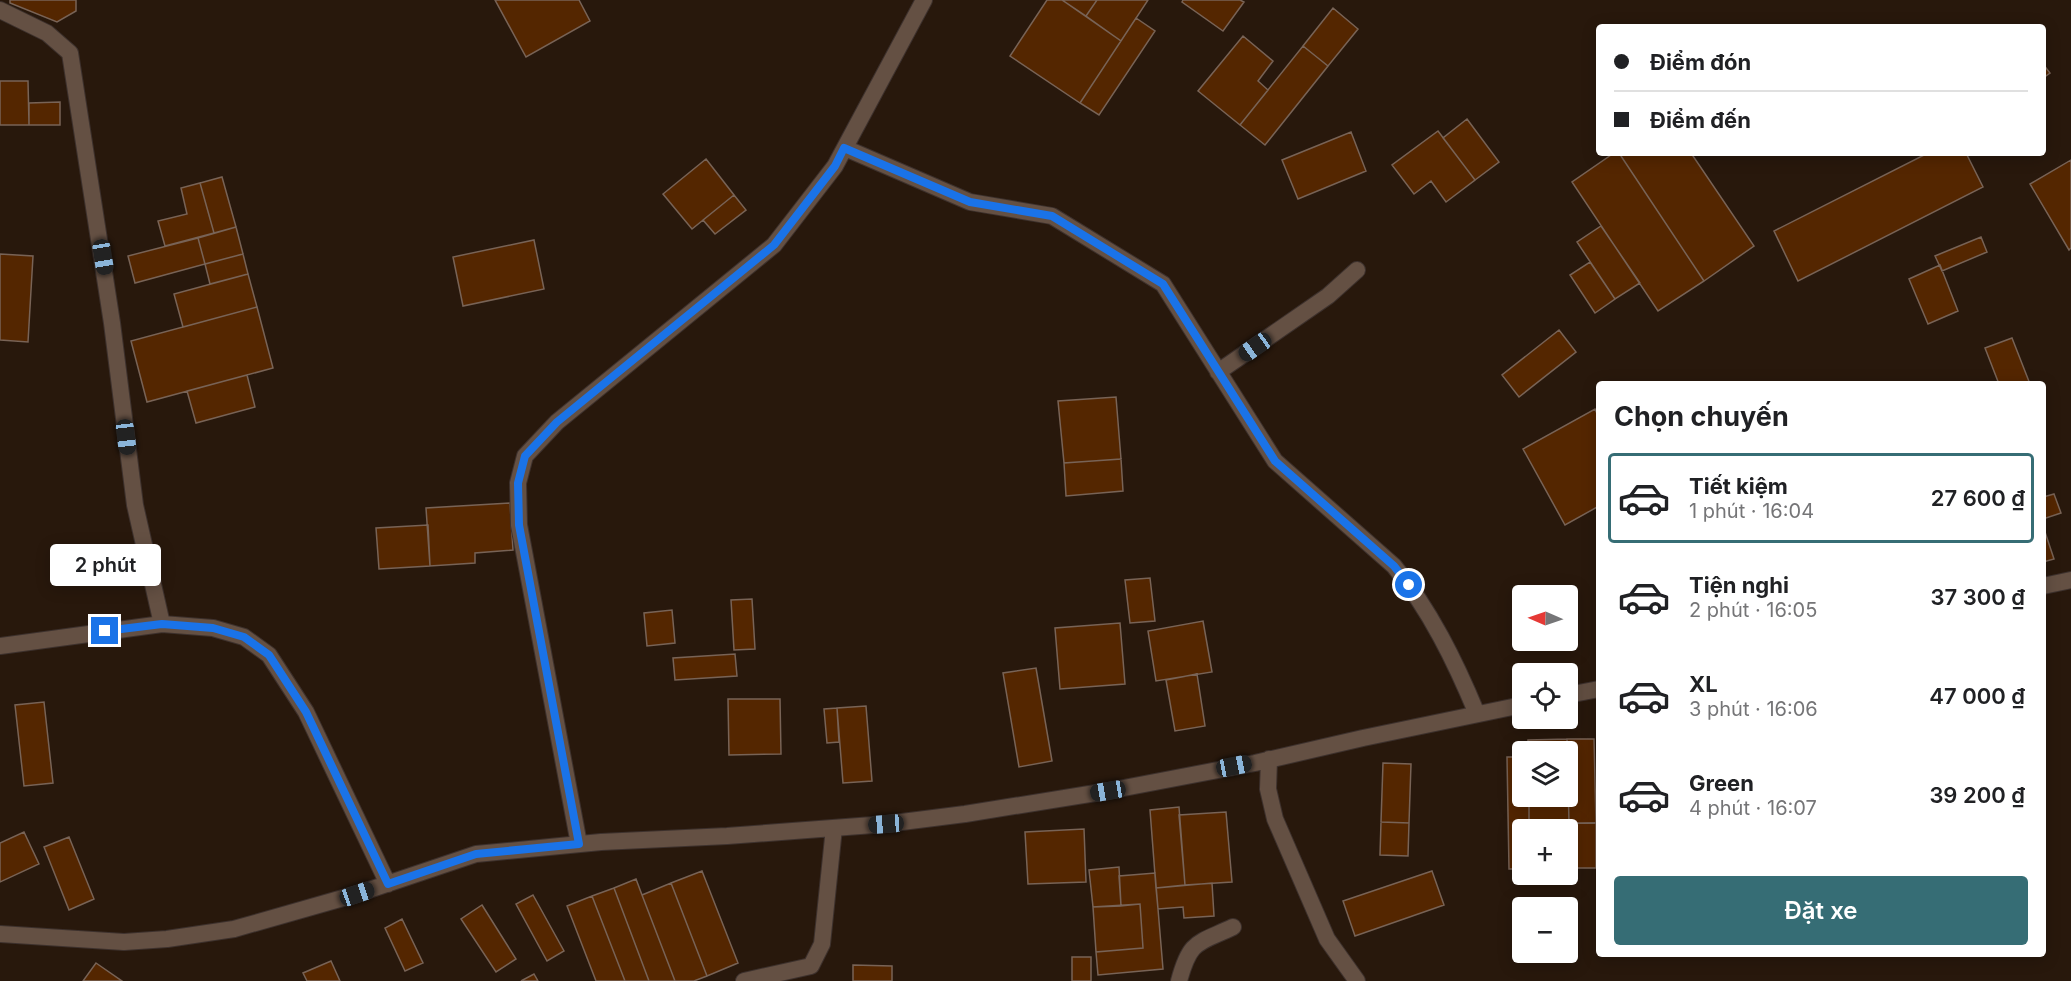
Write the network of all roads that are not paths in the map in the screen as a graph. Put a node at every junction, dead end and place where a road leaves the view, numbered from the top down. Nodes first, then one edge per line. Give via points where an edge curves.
1 (924, 0) edge
2 (0, 10) edge
3 (844, 148) junction
4 (1358, 270) dead end
5 (1218, 372) junction
6 (2071, 580) edge
7 (2046, 585) edge
8 (162, 624) junction
9 (0, 646) edge
10 (1596, 690) edge
11 (1578, 693) edge
12 (1512, 707) edge
13 (1477, 714) junction
14 (1269, 759) junction
15 (834, 828) junction
16 (579, 844) junction
17 (388, 884) junction
18 (1233, 927) dead end
19 (0, 934) edge
20 (744, 981) edge
21 (1179, 981) edge
22 (1357, 981) edge

1 - 3 street
2 - 8 street via 47,33 70,53 112,322 135,505
3 - 5 street via 970,202 1052,216 1163,284
3 - 16 street via 835,166 774,245 557,422 525,456 518,483 519,525
4 - 5 street via 1328,296
5 - 13 street via 1275,461 1394,566 1409,585 1454,660
6 - 7 street
8 - 9 street
8 - 17 street via 213,628 244,637 269,655 306,712
10 - 11 street
12 - 13 street
13 - 14 street
14 - 15 street via 965,814
14 - 22 street via 1268,789 1275,819 1327,939
15 - 16 street
15 - 20 street via 822,944 811,966
16 - 17 street via 476,854
17 - 19 street via 234,929 167,939 124,942
18 - 21 street via 1194,945

